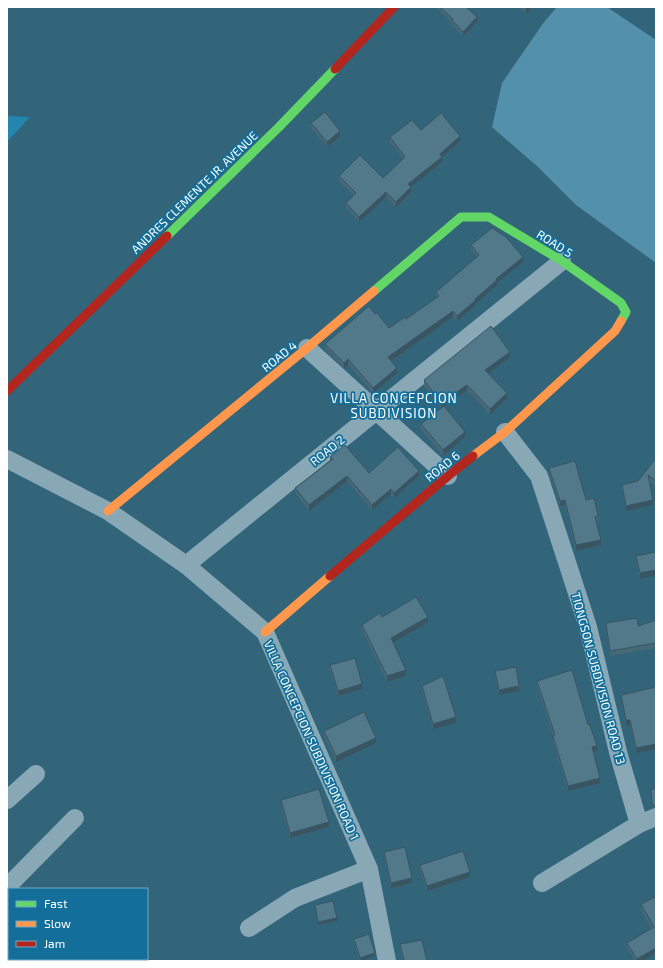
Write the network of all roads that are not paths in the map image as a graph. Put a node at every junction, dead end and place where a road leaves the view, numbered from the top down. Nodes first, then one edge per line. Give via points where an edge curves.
1 (394, 7) edge
2 (461, 217) joint
3 (562, 261) junction
4 (626, 312) joint
5 (307, 348) junction
6 (7, 391) edge
7 (376, 410) junction
8 (505, 432) junction
9 (7, 459) edge
10 (448, 476) junction
11 (108, 511) junction
12 (186, 566) junction
13 (265, 632) junction
14 (36, 774) dead end
15 (7, 800) edge
16 (656, 817) edge
17 (75, 818) dead end
18 (639, 824) junction
19 (369, 869) junction
20 (542, 883) dead end
21 (7, 887) edge
22 (249, 928) dead end
23 (388, 961) edge

1 - 6 street, ANDRES CLEMENTE JR. AVENUE via 273,132
2 - 3 street, ROAD 5 via 489,217
2 - 5 street, ROAD 4
3 - 4 street, ROAD 5 via 621,303
3 - 7 street, ROAD 2
4 - 8 street, ROAD 6 via 615,331
5 - 7 street
5 - 11 street, ROAD 4
7 - 10 street
7 - 12 street, ROAD 2
8 - 10 street, ROAD 6
8 - 18 street, TIONGSON SUBDIVISION ROAD 13 via 540,476 588,627 618,752
9 - 11 street, VILLA CONCEPCION SUBDIVISION ROAD 1
10 - 13 street, ROAD 6
11 - 12 street, VILLA CONCEPCION SUBDIVISION ROAD 1
12 - 13 street, VILLA CONCEPCION SUBDIVISION ROAD 1
13 - 19 street, VILLA CONCEPCION SUBDIVISION ROAD 1
14 - 15 street
16 - 18 street
17 - 21 street
18 - 20 street
19 - 22 street via 295,898
19 - 23 street, VILLA CONCEPCION SUBDIVISION ROAD 1

